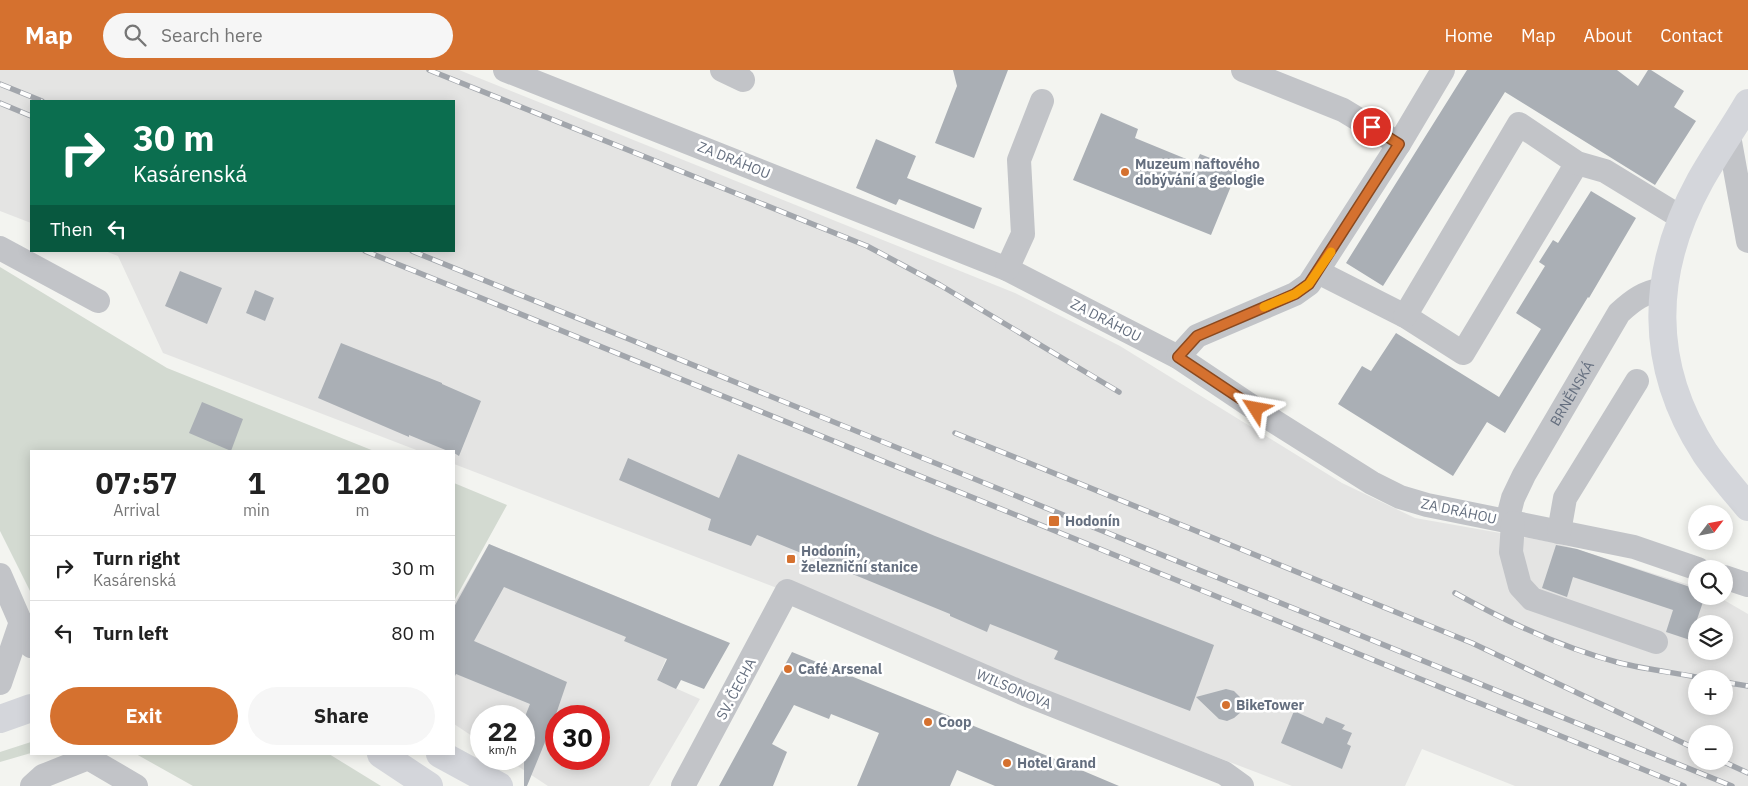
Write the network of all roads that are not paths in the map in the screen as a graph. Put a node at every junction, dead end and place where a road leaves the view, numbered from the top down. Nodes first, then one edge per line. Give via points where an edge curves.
1 (505, 70) edge
2 (722, 70) edge
3 (1242, 70) edge
4 (1443, 70) edge
5 (743, 80) dead end
6 (1042, 101) dead end
7 (1748, 103) edge
8 (1729, 136) junction
9 (1399, 144) junction
10 (1577, 163) junction
11 (1682, 218) junction
12 (1748, 241) edge
13 (0, 248) edge
14 (1007, 269) junction
15 (1318, 272) junction
16 (1663, 289) junction
17 (98, 301) dead end
18 (1405, 316) junction
19 (1178, 357) junction
20 (1637, 381) dead end
21 (1748, 507) edge
22 (1510, 522) junction
23 (1559, 532) junction
24 (1688, 566) edge
25 (0, 575) edge
26 (1733, 580) edge
27 (1748, 585) edge
28 (787, 592) joint
29 (21, 622) junction
30 (1656, 642) dead end
31 (30, 644) edge
32 (0, 683) edge
33 (30, 708) edge
34 (0, 719) edge
35 (382, 755) edge
36 (442, 755) edge
37 (45, 783) edge
38 (136, 786) edge
39 (429, 786) edge
40 (499, 786) edge
41 (683, 786) edge
42 (1242, 786) edge

1 - 14 street, ZA DRÁHOU
2 - 5 street
3 - 9 street via 1344,110
4 - 9 street
6 - 14 street via 1020,160 1023,234
7 - 8 main road
8 - 11 main road via 1700,181
8 - 12 street
9 - 15 street
10 - 11 street via 1604,171
10 - 18 street via 1463,353
10 - 18 street via 1520,124
11 - 16 main road
13 - 17 street
14 - 19 street, ZA DRÁHOU
15 - 18 street
15 - 19 street via 1295,294 1197,336
16 - 21 main road via 1662,331 1674,390 1706,454
16 - 22 street, BRNĚNSKÁ via 1642,294 1619,313 1524,476 1513,498
19 - 22 street, ZA DRÁHOU via 1272,420 1400,497
20 - 23 street via 1565,498
22 - 23 street, ZA DRÁHOU
22 - 30 street, BRNĚNSKÁ via 1511,552 1520,586 1532,599
23 - 24 street, ZA DRÁHOU via 1634,547
25 - 29 street
26 - 27 street
28 - 41 street, SV. ČECHA
28 - 42 street, WILSONOVA via 1025,694 1224,773
29 - 31 street
29 - 32 street
33 - 34 main road
35 - 39 main road
36 - 40 main road
37 - 38 street via 88,758

